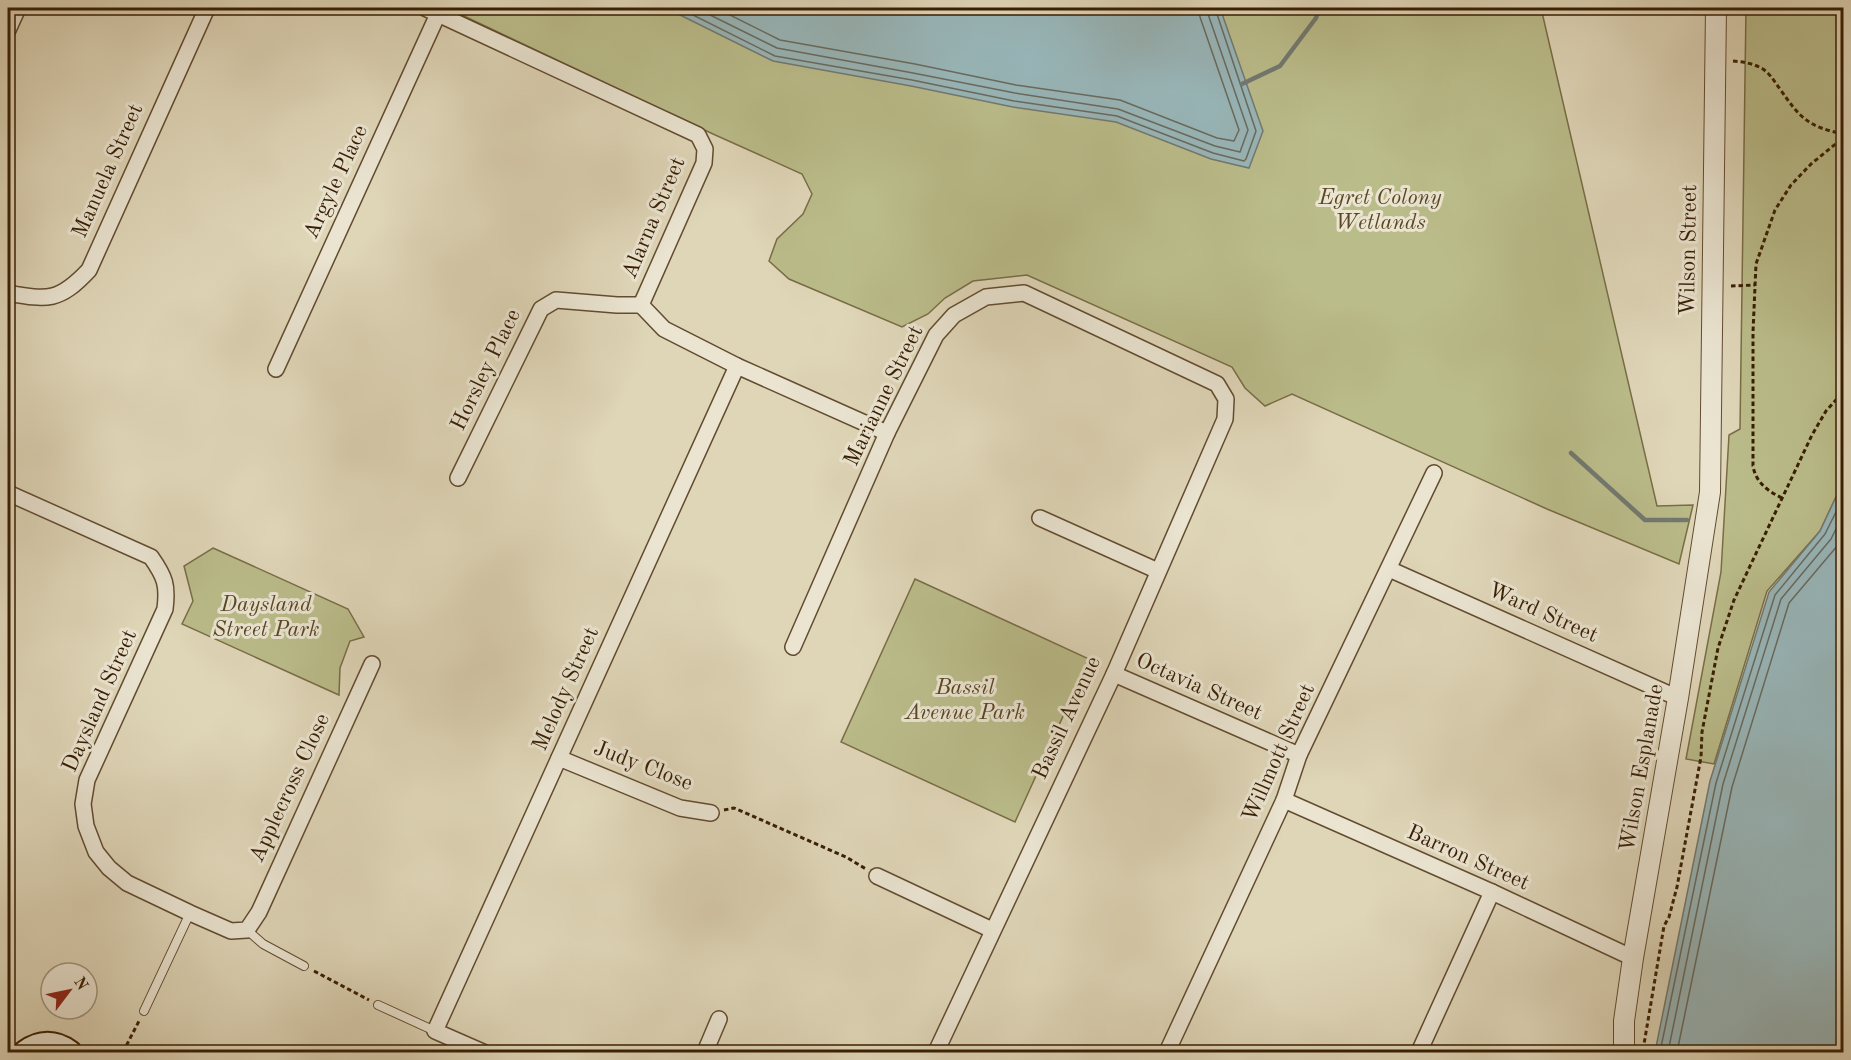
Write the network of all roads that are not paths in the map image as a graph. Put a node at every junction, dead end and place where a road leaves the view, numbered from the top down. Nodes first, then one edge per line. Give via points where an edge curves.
1 (18, 8) edge
2 (207, 8) edge
3 (1716, 8) edge
4 (431, 11) edge
5 (8, 30) edge
6 (8, 293) edge
7 (641, 305) junction
8 (737, 366) junction
9 (276, 369) dead end
10 (1227, 399) joint
11 (887, 433) junction
12 (1434, 473) dead end
13 (458, 478) dead end
14 (1710, 492) joint
15 (8, 493) edge
16 (1040, 518) dead end
17 (1389, 569) junction
18 (1158, 572) junction
19 (793, 647) dead end
20 (372, 664) dead end
21 (1114, 674) junction
22 (1678, 698) junction
23 (1299, 755) junction
24 (559, 758) junction
25 (1284, 800) junction
26 (711, 813) road end
27 (878, 876) road end
28 (1492, 892) junction
29 (190, 913) junction
30 (247, 930) junction
31 (993, 930) junction
32 (1633, 958) junction
33 (304, 966) road end
34 (378, 1005) road end
35 (144, 1011) road end
36 (719, 1019) dead end
37 (435, 1031) junction
38 (25, 1053) edge
39 (70, 1053) edge
40 (483, 1053) edge
41 (705, 1053) edge
42 (936, 1053) edge
43 (1167, 1053) edge
44 (1419, 1053) edge
45 (1624, 1053) edge

1 - 5 street
2 - 6 street, Manuela Street via 89,270 59,294 40,298
3 - 14 street, Wilson Street
4 - 7 street, Alarna Street via 698,135 705,149 705,163
4 - 9 street, Argyle Place
7 - 8 street, Alarna Street via 664,329
7 - 13 street, Horsley Place via 556,300 541,309
8 - 11 street, Alarna Street
8 - 24 street, Melody Street
10 - 11 street, Marianne Street via 1217,384 1024,293 986,297 954,315 936,335
10 - 18 street, Bassil Avenue via 1225,419
11 - 19 street, Marianne Street
12 - 17 street, Willmott Street
14 - 22 street, Wilson Esplanade
15 - 29 street, Daysland Street via 151,558 163,574 165,609 87,780 83,804 96,852 109,868 127,883
16 - 18 street
17 - 22 street, Ward Street
17 - 23 street, Willmott Street
18 - 21 street, Bassil Avenue
20 - 30 street, Applecross Close via 259,912
21 - 23 street, Octavia Street
21 - 31 street, Bassil Avenue
22 - 32 street, Wilson Esplanade
23 - 25 street, Willmott Street
24 - 26 street, Judy Close via 680,808
24 - 37 street, Melody Street
25 - 28 street, Barron Street
25 - 43 street, Willmott Street
27 - 31 street
28 - 32 street, Barron Street
28 - 44 street
29 - 30 street, Daysland Street via 231,931
29 - 35 lane
30 - 33 lane, Daysland Street via 263,944
31 - 42 street, Bassil Avenue
32 - 45 street, Wilson Esplanade via 1624,1021
34 - 37 lane
36 - 41 street
37 - 40 street
38 - 39 main road via 42,1044 61,1046

